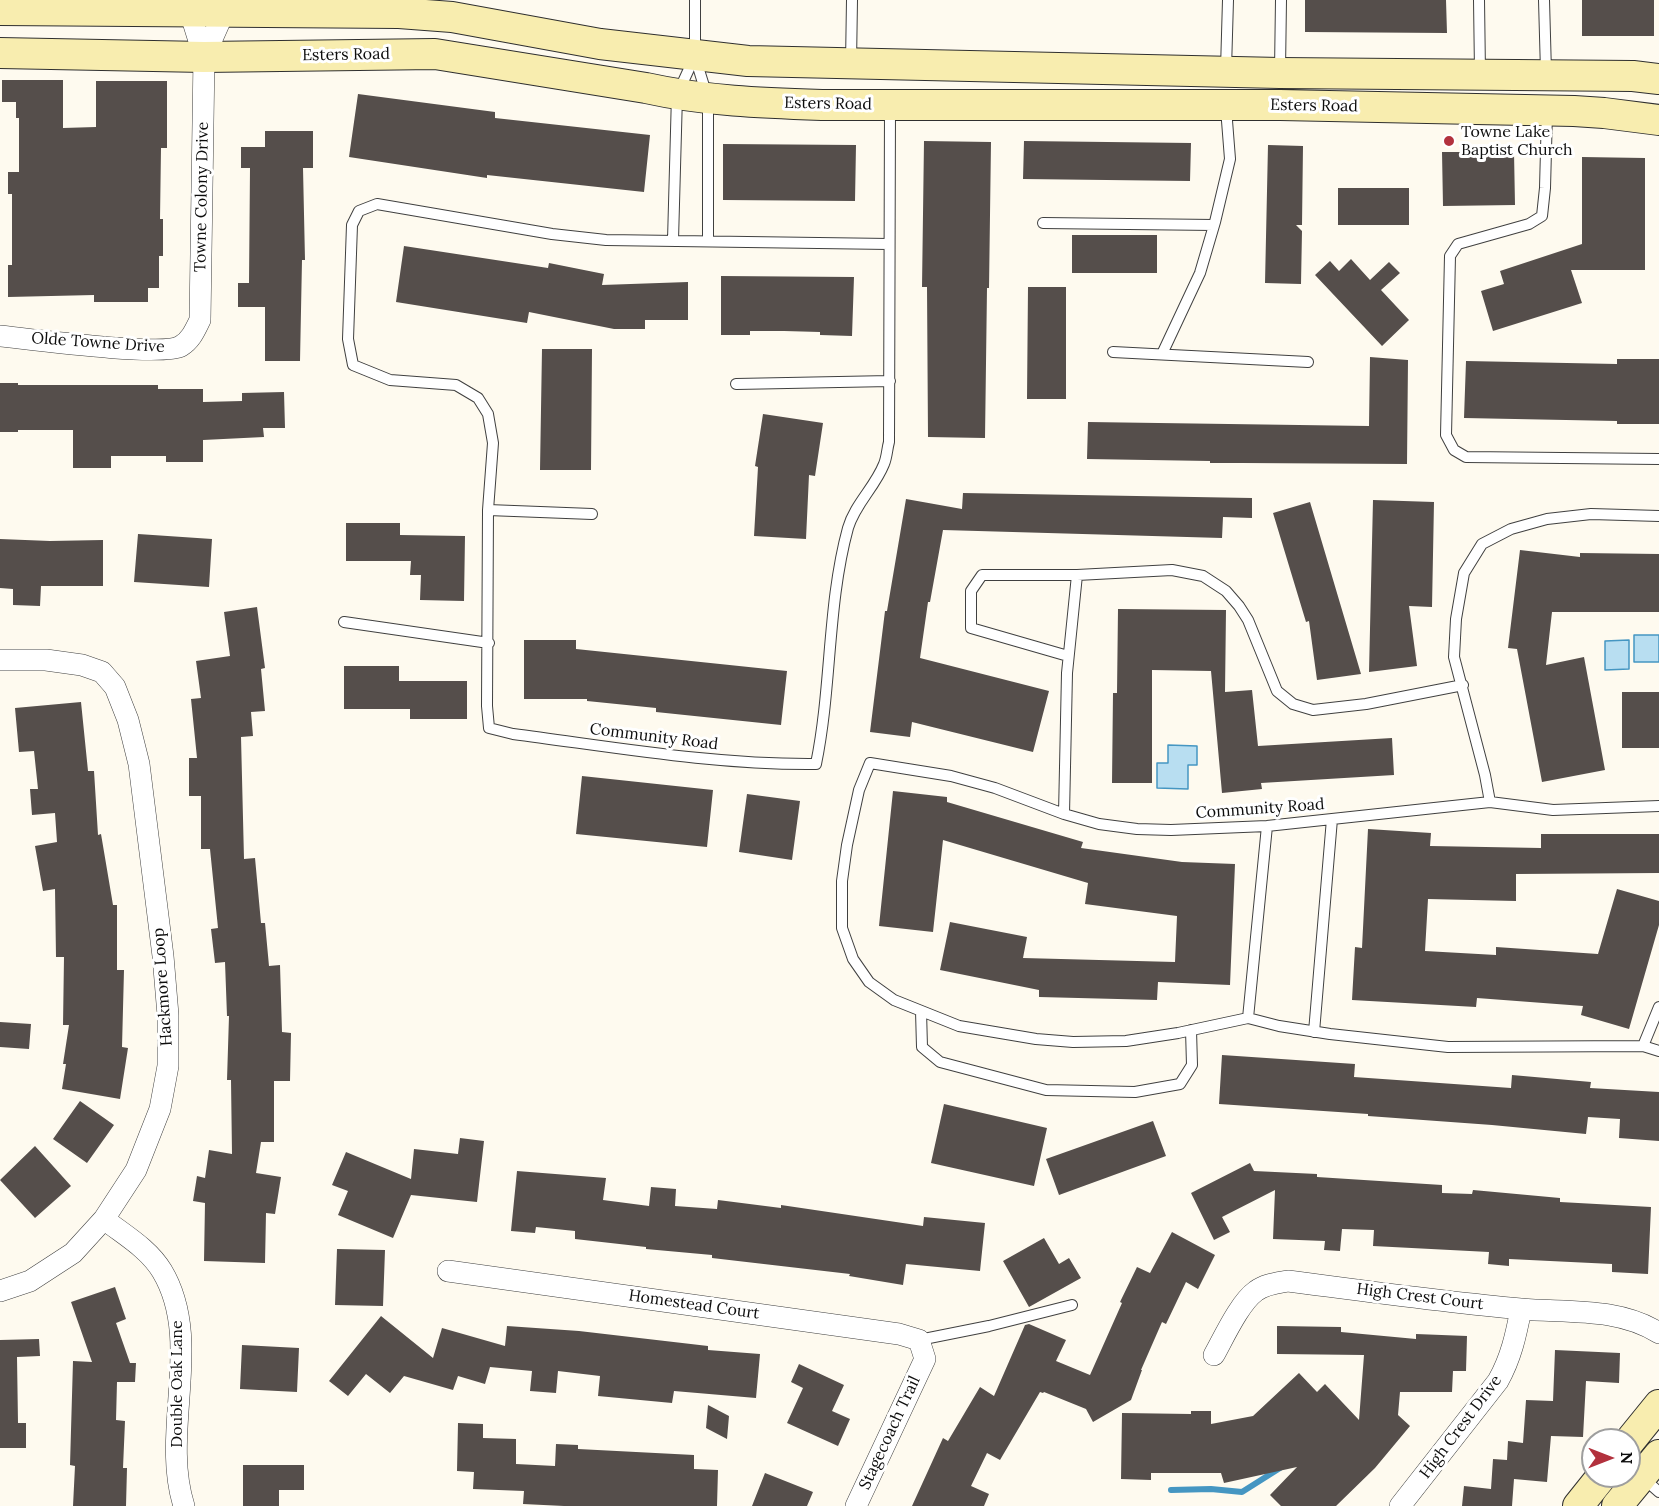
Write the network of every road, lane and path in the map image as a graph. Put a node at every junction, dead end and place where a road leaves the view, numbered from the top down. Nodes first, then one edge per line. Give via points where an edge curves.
1 (695, 0) edge
2 (852, 0) edge
3 (1228, 0) edge
4 (1281, 0) edge
5 (1479, 0) edge
6 (1544, 0) edge
7 (189, 6) edge
8 (224, 6) edge
9 (364, 6) edge
10 (0, 10) edge
11 (0, 53) edge
12 (204, 57) junction
13 (695, 57) junction
14 (851, 64) junction
15 (1226, 72) junction
16 (1280, 74) junction
17 (1480, 74) junction
18 (1546, 75) junction
19 (1659, 79) edge
20 (678, 95) junction
21 (708, 99) junction
22 (890, 105) junction
23 (1226, 105) junction
24 (1548, 110) junction
25 (1659, 120) edge
26 (1043, 223) dead end
27 (1214, 225) junction
28 (673, 240) junction
29 (708, 241) junction
30 (889, 244) junction
31 (0, 336) edge
32 (192, 336) joint
33 (1113, 352) dead end
34 (1162, 354) junction
35 (1308, 362) dead end
36 (890, 381) junction
37 (736, 384) dead end
38 (1659, 459) edge
39 (488, 510) junction
40 (592, 514) dead end
41 (1659, 516) edge
42 (1077, 575) junction
43 (344, 622) dead end
44 (489, 643) junction
45 (1068, 656) junction
46 (0, 660) edge
47 (1463, 685) junction
48 (1490, 802) junction
49 (1659, 806) edge
50 (1064, 814) junction
51 (1332, 819) junction
52 (1267, 826) junction
53 (1659, 1007) edge
54 (921, 1011) junction
55 (1248, 1018) junction
56 (1191, 1030) junction
57 (1314, 1032) junction
58 (1643, 1046) junction
59 (1659, 1051) edge
60 (104, 1219) junction
61 (448, 1271) dead end
62 (0, 1292) edge
63 (1072, 1305) dead end
64 (1521, 1309) junction
65 (1659, 1333) edge
66 (922, 1350) junction
67 (1214, 1355) dead end
68 (1659, 1405) edge
69 (1640, 1428) edge
70 (1653, 1475) edge
71 (1592, 1488) edge
72 (184, 1506) edge
73 (856, 1506) edge
74 (1400, 1506) edge
75 (1578, 1506) edge
76 (1617, 1506) edge

1 - 13 lane
2 - 14 lane
3 - 15 lane
4 - 16 lane
5 - 17 lane
6 - 18 lane
7 - 8 main road, Esters Road
7 - 10 main road, Esters Road
7 - 12 street, Towne Colony Drive
8 - 9 main road, Esters Road
8 - 12 street, Towne Colony Drive
9 - 13 main road, Esters Road
11 - 12 main road, Esters Road
12 - 20 main road, Esters Road via 435,54
12 - 32 street, Towne Colony Drive via 200,320
13 - 14 main road, Esters Road
13 - 20 lane
13 - 21 lane
14 - 15 main road, Esters Road
15 - 16 main road, Esters Road
15 - 23 main road
16 - 17 main road, Esters Road
17 - 18 main road, Esters Road
18 - 19 main road, Esters Road
18 - 24 main road
20 - 21 main road, Esters Road
20 - 28 lane
21 - 22 main road, Esters Road
21 - 29 lane
22 - 23 main road, Esters Road
22 - 30 lane
23 - 24 main road, Esters Road
23 - 27 lane via 1230,159
24 - 25 main road, Esters Road via 1604,112
24 - 38 lane via 1542,216 1529,224 1458,244 1450,256 1446,435 1454,450 1466,457
26 - 27 lane
27 - 34 lane via 1200,273
28 - 29 lane
28 - 39 lane via 606,240 552,234 377,204 359,211 352,225 348,339 353,365 390,380 456,385 478,398 488,414 493,443
29 - 30 lane
30 - 36 lane
31 - 32 street, Olde Towne Drive via 145,349 179,348
33 - 34 lane
34 - 35 lane
36 - 37 lane
36 - 44 lane, Community Road via 889,442 884,464 849,526 839,575 816,764 716,761 489,728
39 - 40 lane
39 - 44 lane
41 - 47 lane via 1591,514 1547,519 1511,529 1482,544 1464,573 1456,619 1454,657
42 - 45 lane
42 - 45 lane via 982,575 971,591 971,628
42 - 47 lane via 1172,570 1203,576 1226,591 1239,606 1277,691 1293,704 1313,710
43 - 44 lane
45 - 50 lane
46 - 60 street, Hackmore Loop via 46,660 102,672 115,687 128,720 138,764 163,956 168,1066 160,1109 136,1170
47 - 48 lane
48 - 49 lane, Community Road via 1552,810
48 - 51 lane, Community Road
50 - 52 lane, Community Road via 1137,829
50 - 54 lane, Community Road via 951,776 870,763 859,790 847,844 842,928 853,959 869,982 894,1000
51 - 52 lane, Community Road
51 - 57 lane
52 - 55 lane
53 - 58 lane
54 - 56 lane via 959,1026 1073,1042 1126,1041
54 - 56 lane via 922,1047 940,1062 1046,1090 1135,1092 1180,1084 1192,1065
55 - 56 lane
55 - 57 lane
57 - 58 lane via 1448,1047
58 - 59 lane
60 - 62 street, Hackmore Loop via 74,1253 30,1281
60 - 72 street, Double Oak Lane via 145,1250 171,1289 181,1332 176,1445
61 - 66 street, Homestead Court via 898,1334
63 - 66 lane via 989,1326
64 - 65 street, High Crest Court via 1622,1317
64 - 67 street, High Crest Court via 1288,1281 1254,1291
64 - 74 street, High Crest Drive via 1514,1347 1498,1381
66 - 73 street, Stagecoach Trail
68 - 69 main road
70 - 76 main road
71 - 75 main road

